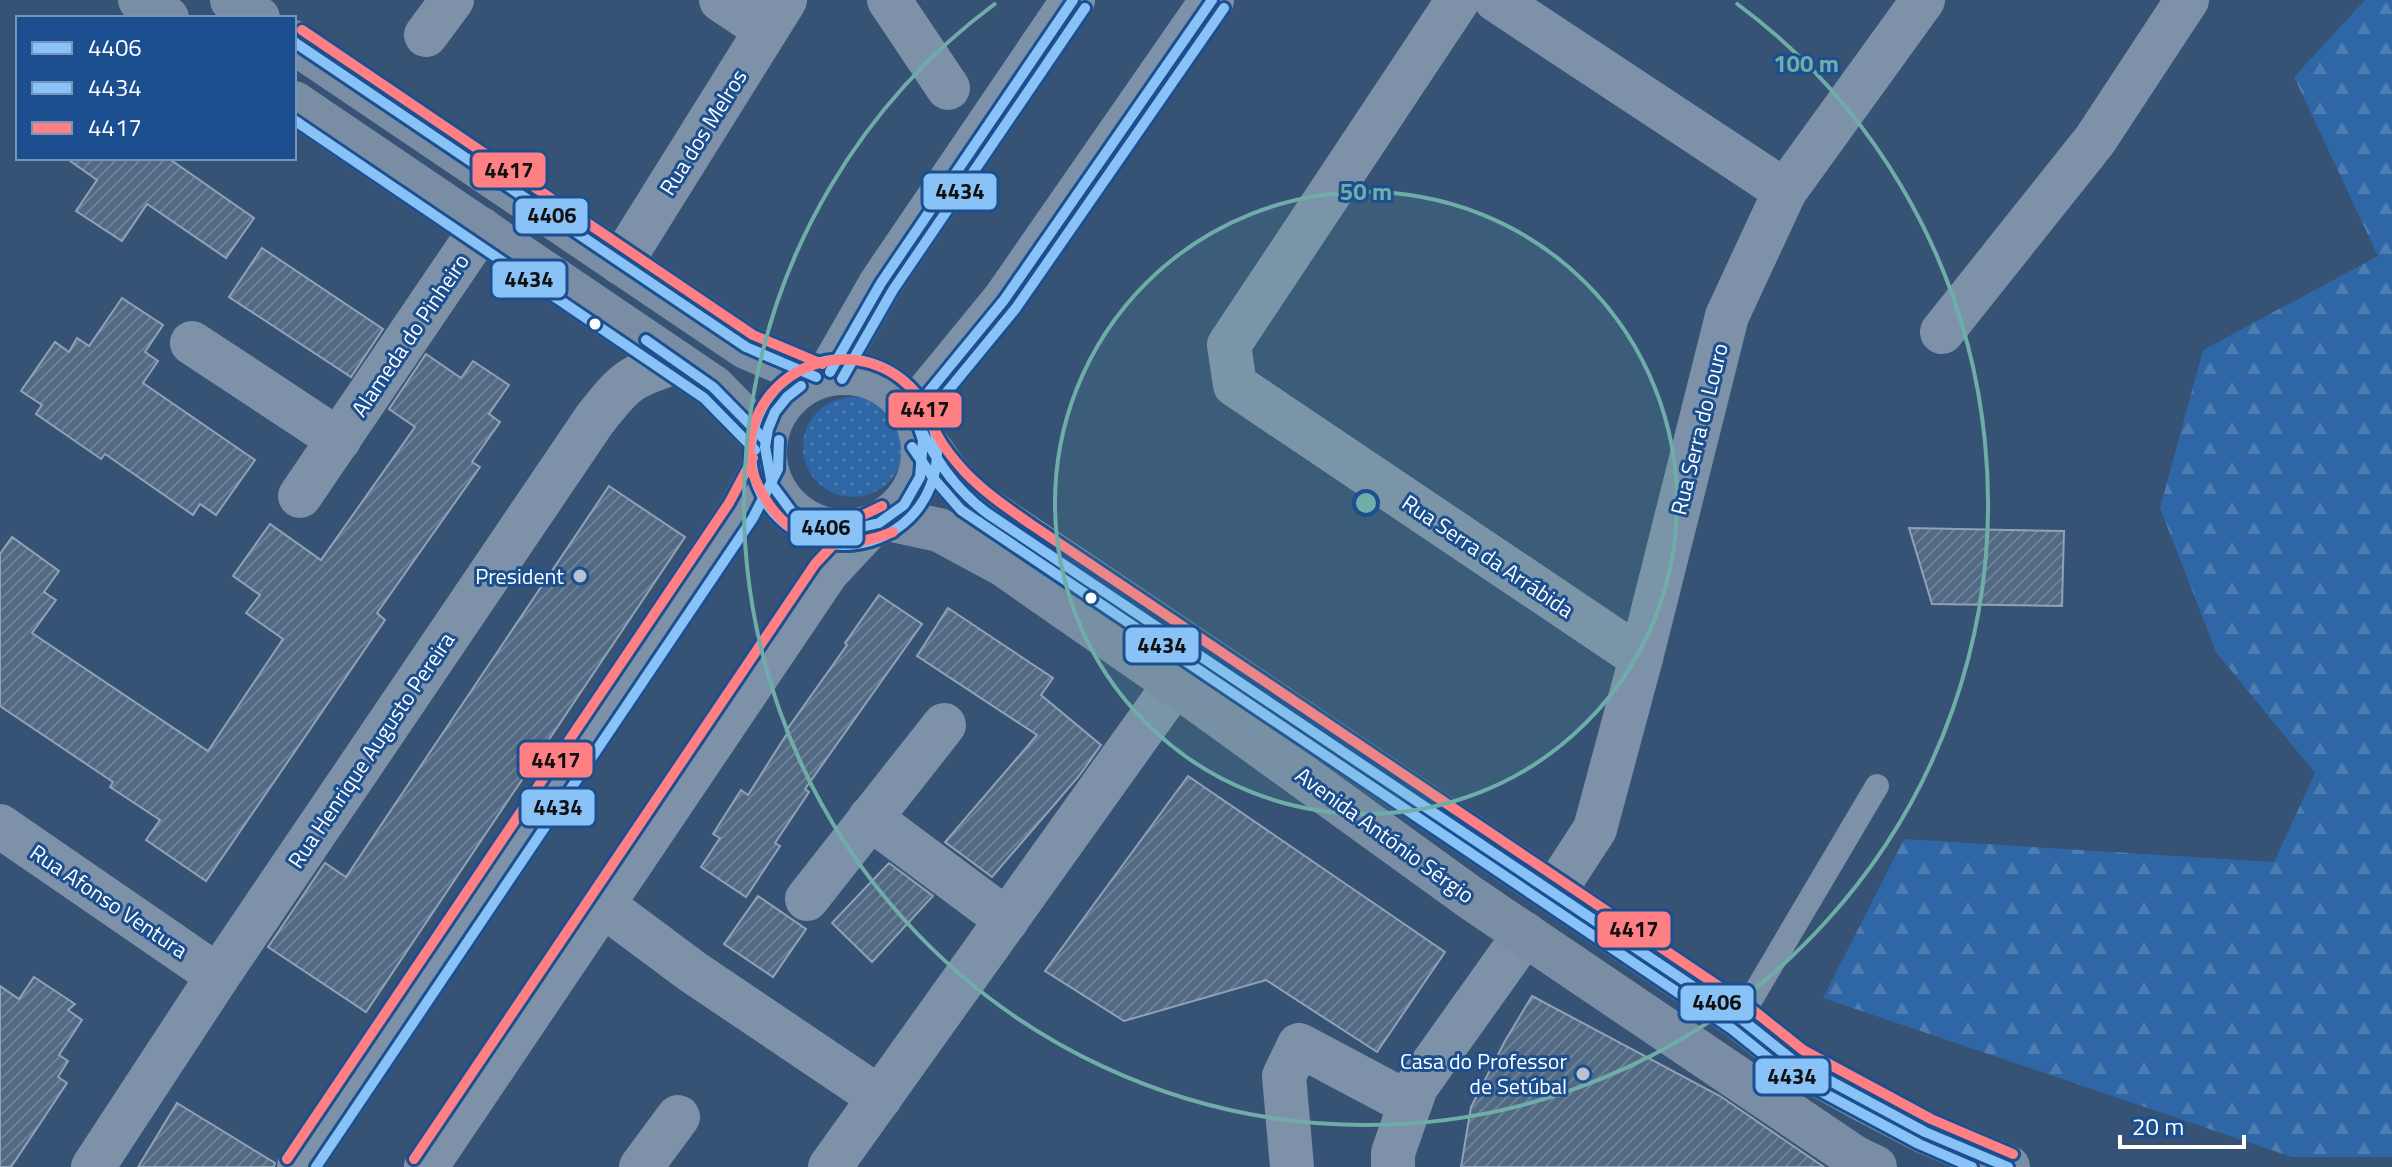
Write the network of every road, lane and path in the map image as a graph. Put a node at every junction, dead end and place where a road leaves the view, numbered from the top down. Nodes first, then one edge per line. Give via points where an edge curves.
1 (140, 0) edge
2 (232, 0) edge
3 (452, 0) edge
4 (721, 0) edge
5 (889, 0) edge
6 (1073, 0) edge
7 (1212, 0) edge
8 (1458, 0) edge
9 (1496, 0) edge
10 (1923, 0) edge
11 (2187, 0) edge
12 (775, 15) edge
13 (164, 16) edge
14 (255, 16) edge
15 (426, 35) dead end
16 (296, 43) edge
17 (948, 88) dead end
18 (296, 104) edge
19 (1785, 191) junction
20 (481, 229) junction
21 (621, 263) junction
22 (1942, 332) dead end
23 (192, 343) dead end
24 (676, 362) junction
25 (823, 375) junction
26 (918, 425) junction
27 (339, 440) junction
28 (765, 452) junction
29 (300, 496) dead end
30 (878, 524) junction
31 (1641, 658) junction
32 (1175, 684) junction
33 (944, 725) dead end
34 (1877, 786) dead end
35 (870, 818) junction
36 (0, 826) edge
37 (1554, 892) junction
38 (807, 899) dead end
39 (603, 905) junction
40 (1007, 920) junction
41 (1525, 934) junction
42 (218, 976) junction
43 (1740, 1018) junction
44 (880, 1098) junction
45 (1410, 1104) junction
46 (678, 1117) dead end
47 (93, 1167) edge
48 (299, 1167) edge
49 (426, 1167) edge
50 (641, 1167) edge
51 (830, 1167) edge
52 (1292, 1167) edge
53 (1393, 1167) edge
54 (1875, 1167) edge
55 (2008, 1167) edge

1 - 13 main road
2 - 14 main road
3 - 15 street
4 - 12 street
5 - 17 street
6 - 25 street
7 - 26 street
8 - 31 street, Rua Serra da Arrábida via 1229,345 1235,385
9 - 19 street
10 - 19 street, Rua Serra do Louro
11 - 22 street via 2095,140
12 - 21 street, Rua dos Melros
16 - 21 main road
18 - 20 main road
19 - 31 street, Rua Serra do Louro via 1727,316
20 - 24 main road
20 - 27 street, Alameda do Pinheiro
21 - 25 main road via 746,347
23 - 27 street, Alameda do Pinheiro
24 - 28 main road via 713,387
24 - 42 street, Rua Henrique Augusto Pereira via 621,386 595,419
25 - 26 main road via 850,372 875,378 896,392
25 - 28 main road via 792,391 774,413
26 - 30 main road via 922,469 910,497
26 - 37 main road, Avenida António Sérgio via 969,498
27 - 29 street, Alameda do Pinheiro
28 - 30 main road via 774,490 791,512 814,526 841,532
28 - 48 street via 741,510
30 - 32 main road, Avenida António Sérgio via 939,530 1004,565
30 - 39 street via 827,572
31 - 37 street, Rua Serra do Louro via 1595,829
32 - 40 street
32 - 41 main road, Avenida António Sérgio
33 - 35 street
34 - 43 lane
35 - 38 street
35 - 40 street
36 - 42 street, Rua Afonso Ventura
37 - 43 main road, Avenida António Sérgio
39 - 44 street
39 - 49 street
40 - 44 street
41 - 45 street via 1416,1087
41 - 54 main road, Avenida António Sérgio
42 - 47 street, Rua Henrique Augusto Pereira
43 - 55 main road, Avenida António Sérgio via 1821,1077 1925,1132
44 - 51 street
45 - 52 street via 1299,1045 1284,1076
45 - 53 street
46 - 50 street

